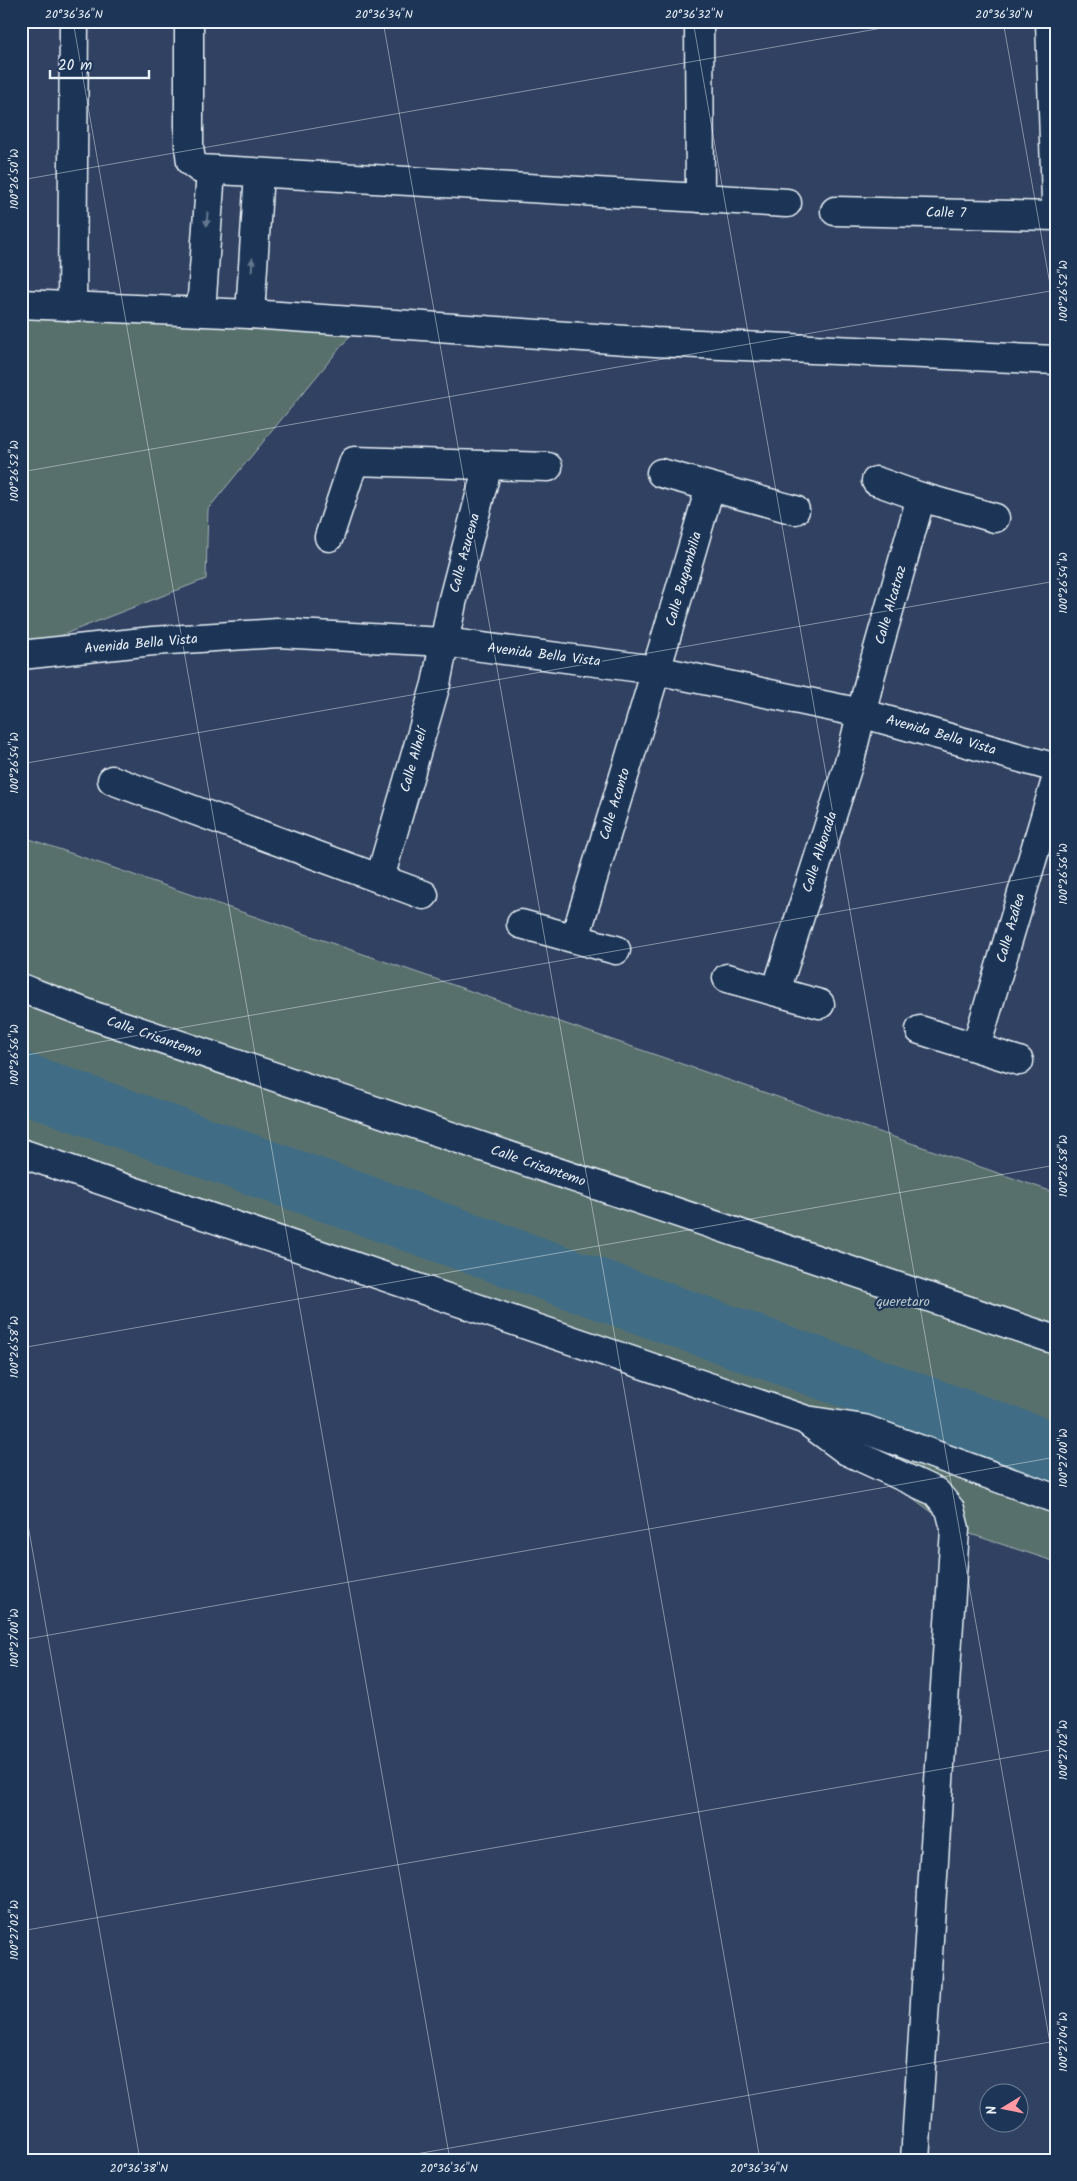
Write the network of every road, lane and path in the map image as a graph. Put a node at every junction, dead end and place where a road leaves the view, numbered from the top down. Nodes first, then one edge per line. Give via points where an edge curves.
1 (74, 21) edge
2 (189, 21) edge
3 (699, 21) edge
4 (1050, 21) edge
5 (211, 171) junction
6 (259, 173) junction
7 (700, 198) junction
8 (1056, 200) edge
9 (787, 203) dead end
10 (836, 211) dead end
11 (1056, 216) edge
12 (21, 304) edge
13 (72, 307) junction
14 (201, 311) junction
15 (250, 314) junction
16 (1056, 360) edge
17 (488, 465) junction
18 (548, 467) dead end
19 (661, 473) dead end
20 (876, 481) dead end
21 (710, 487) junction
22 (921, 497) junction
23 (795, 510) dead end
24 (995, 518) dead end
25 (329, 537) dead end
26 (444, 642) junction
27 (22, 655) edge
28 (656, 670) junction
29 (862, 713) junction
30 (1056, 768) edge
31 (112, 780) dead end
32 (1056, 780) edge
33 (380, 878) junction
34 (424, 895) dead end
35 (521, 924) dead end
36 (575, 938) junction
37 (616, 950) dead end
38 (727, 978) dead end
39 (21, 988) edge
40 (776, 991) junction
41 (820, 1004) dead end
42 (920, 1030) dead end
43 (976, 1047) junction
44 (1020, 1061) dead end
45 (21, 1154) edge
46 (1056, 1340) edge
47 (806, 1420) junction
48 (1056, 1499) edge
49 (915, 2160) edge

1 - 13 street
2 - 5 street via 191,162 200,169
3 - 7 street
4 - 8 street
5 - 6 street
5 -> 14 street
6 - 7 street
15 -> 6 street
7 - 9 street
10 - 11 street, Calle 7
12 - 13 street
13 - 14 street
14 - 15 street
15 - 16 street via 655,342
17 - 18 street
17 - 25 street via 354,461
17 - 26 street, Calle Azucena
19 - 21 street
20 - 22 street
21 - 23 street
21 - 28 street, Calle Bugambilia
22 - 24 street
22 - 29 street, Calle Alcatraz
26 - 27 street, Avenida Bella Vista via 278,633 153,641
26 - 28 street, Avenida Bella Vista
26 - 33 street, Calle Alhelí via 436,684
28 - 29 street, Avenida Bella Vista
28 - 36 street, Calle Acanto
29 - 30 street, Avenida Bella Vista
29 - 40 street, Calle Alborada
31 - 33 street
32 - 43 street, Calle Azálea
33 - 34 street
35 - 36 street
36 - 37 street
38 - 40 street
39 - 46 street, Calle Crisantemo via 103,1020
40 - 41 street
42 - 43 street
43 - 44 street
45 - 47 street
47 - 48 street via 864,1429
47 - 49 street via 847,1451 936,1492 950,1509 955,1529

